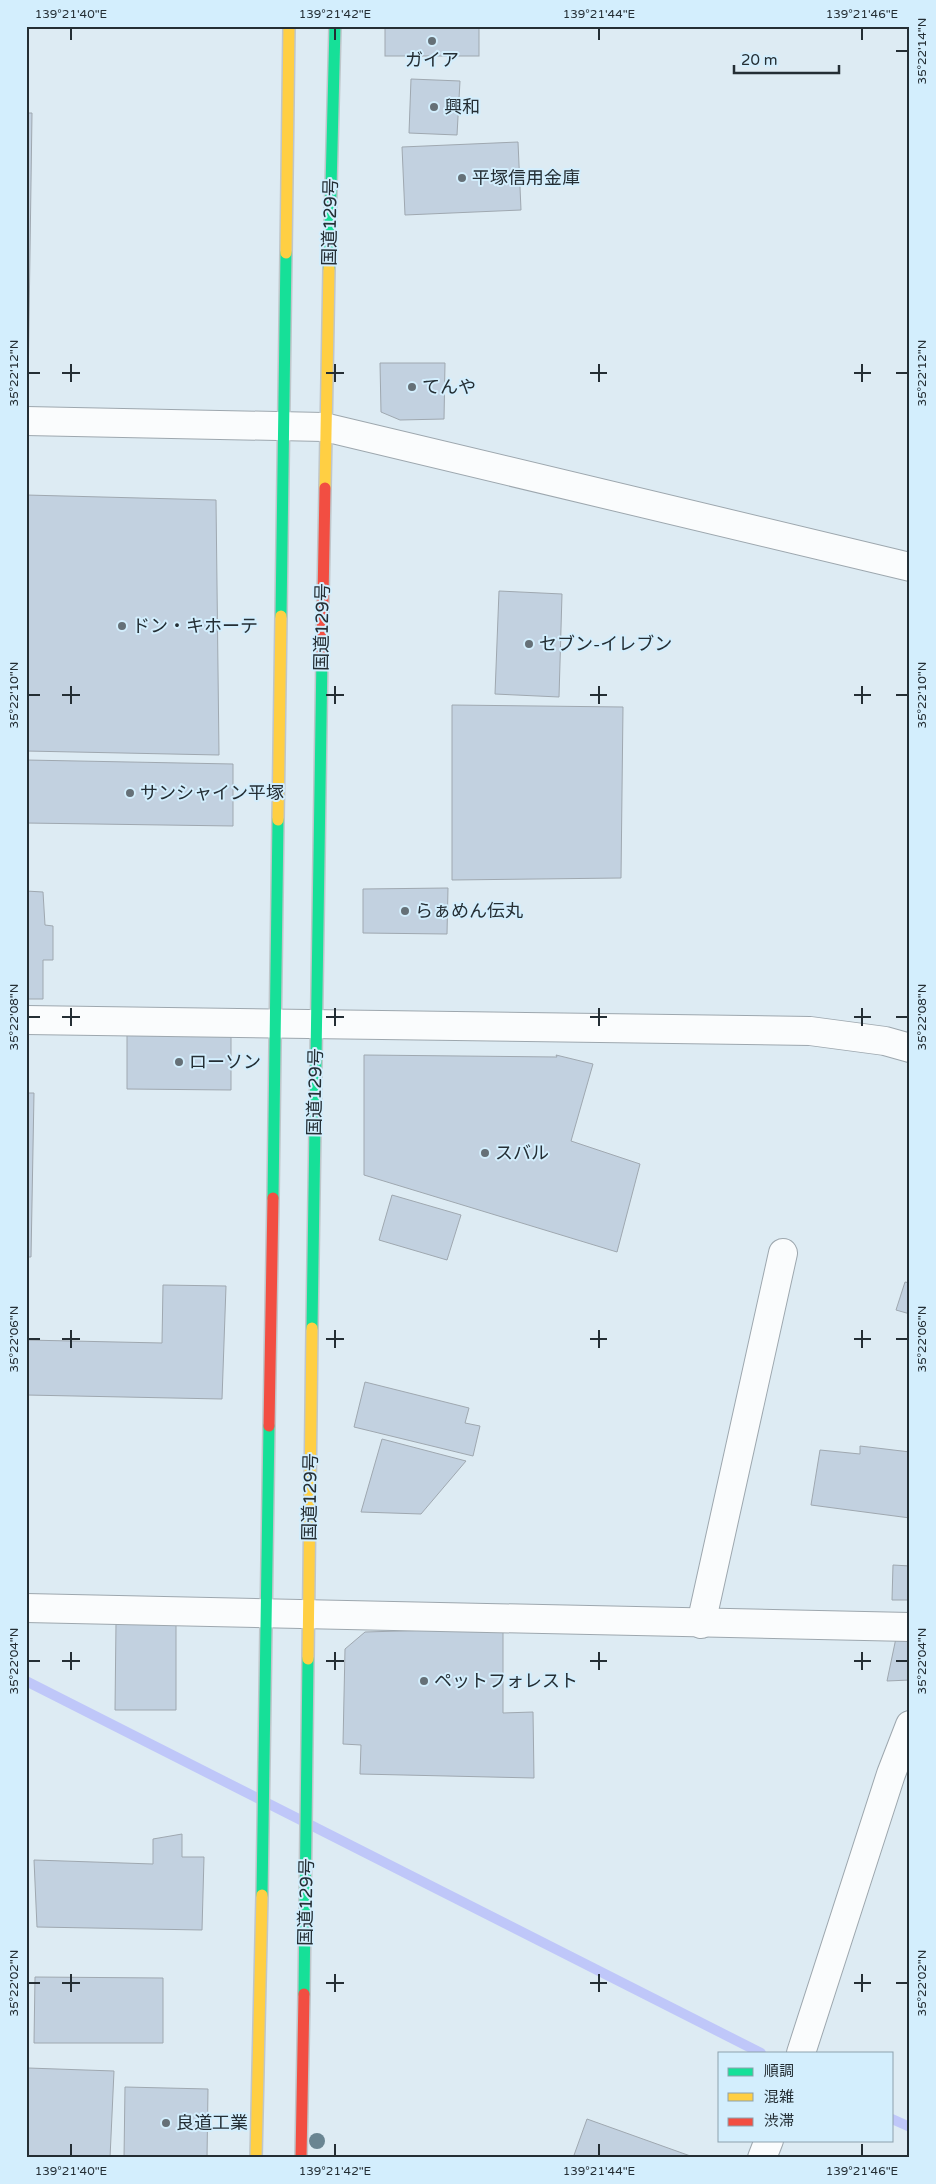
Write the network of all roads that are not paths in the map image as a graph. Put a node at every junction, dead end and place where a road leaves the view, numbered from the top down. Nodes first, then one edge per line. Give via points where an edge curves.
1 (289, 26) edge
2 (335, 26) edge
3 (26, 421) edge
4 (282, 426) junction
5 (324, 427) junction
6 (910, 567) edge
7 (26, 1020) edge
8 (274, 1024) junction
9 (316, 1025) junction
10 (910, 1048) edge
11 (783, 1253) dead end
12 (26, 1608) edge
13 (267, 1612) junction
14 (309, 1613) junction
15 (701, 1624) junction
16 (910, 1627) edge
17 (910, 1725) edge
18 (801, 2052) edge
19 (768, 2142) edge
20 (256, 2158) edge
21 (301, 2158) edge
22 (762, 2158) edge

1 - 4 highway
2 - 5 highway, 国道129号
3 - 4 street
4 - 5 street
4 - 8 highway
5 - 6 street
5 - 9 highway, 国道129号
7 - 8 street
8 - 9 street
8 - 13 highway
9 - 10 street via 810,1031 885,1041
9 - 14 highway, 国道129号
11 - 15 street
12 - 13 street
13 - 14 street
13 - 20 highway
14 - 15 street
14 - 21 highway, 国道129号
15 - 16 street
17 - 18 street via 891,1774
19 - 22 street

